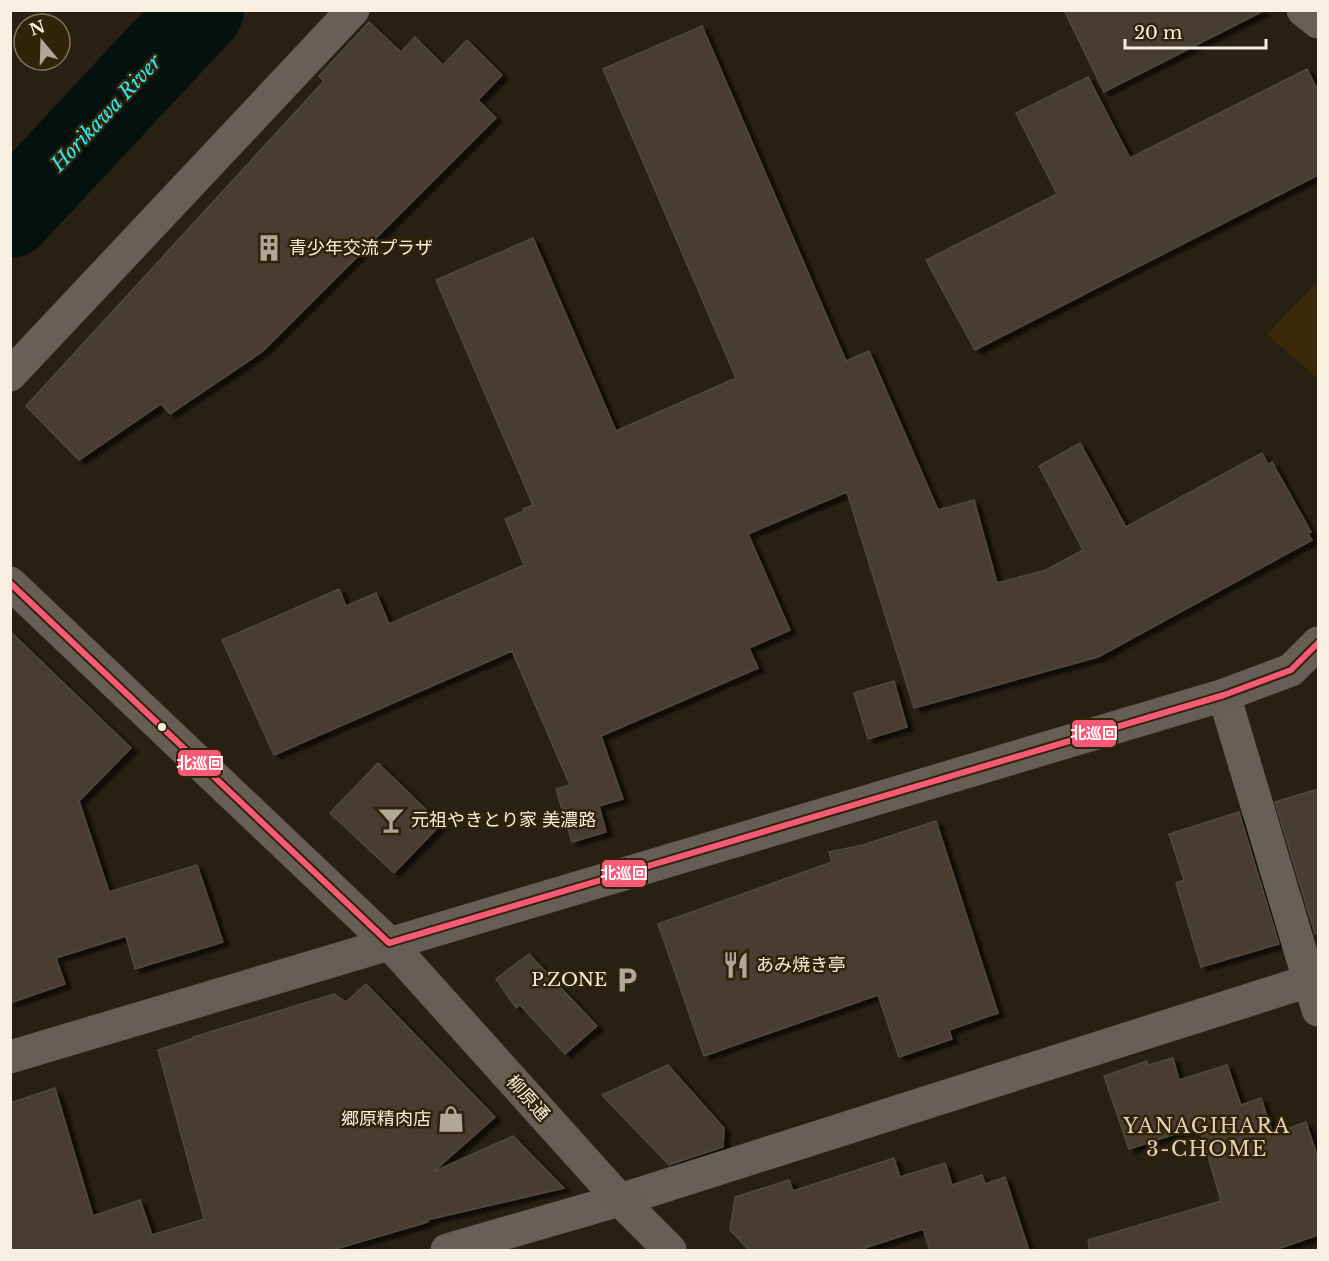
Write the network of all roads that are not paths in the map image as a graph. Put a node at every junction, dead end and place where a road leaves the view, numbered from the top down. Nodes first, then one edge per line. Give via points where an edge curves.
1 (353, 10) edge
2 (1303, 10) edge
3 (1318, 22) edge
4 (10, 375) edge
5 (10, 583) edge
6 (1318, 643) edge
7 (1224, 695) junction
8 (389, 943) junction
9 (1316, 990) edge
10 (10, 1057) edge
11 (620, 1200) junction
12 (447, 1251) edge
13 (670, 1251) edge

1 - 4 street
2 - 3 street
5 - 8 street, 柳原通
6 - 7 street via 1291,670
7 - 8 street
7 - 9 street
8 - 10 street
8 - 11 street, 柳原通
9 - 11 street
11 - 12 street
11 - 13 street, 柳原通

